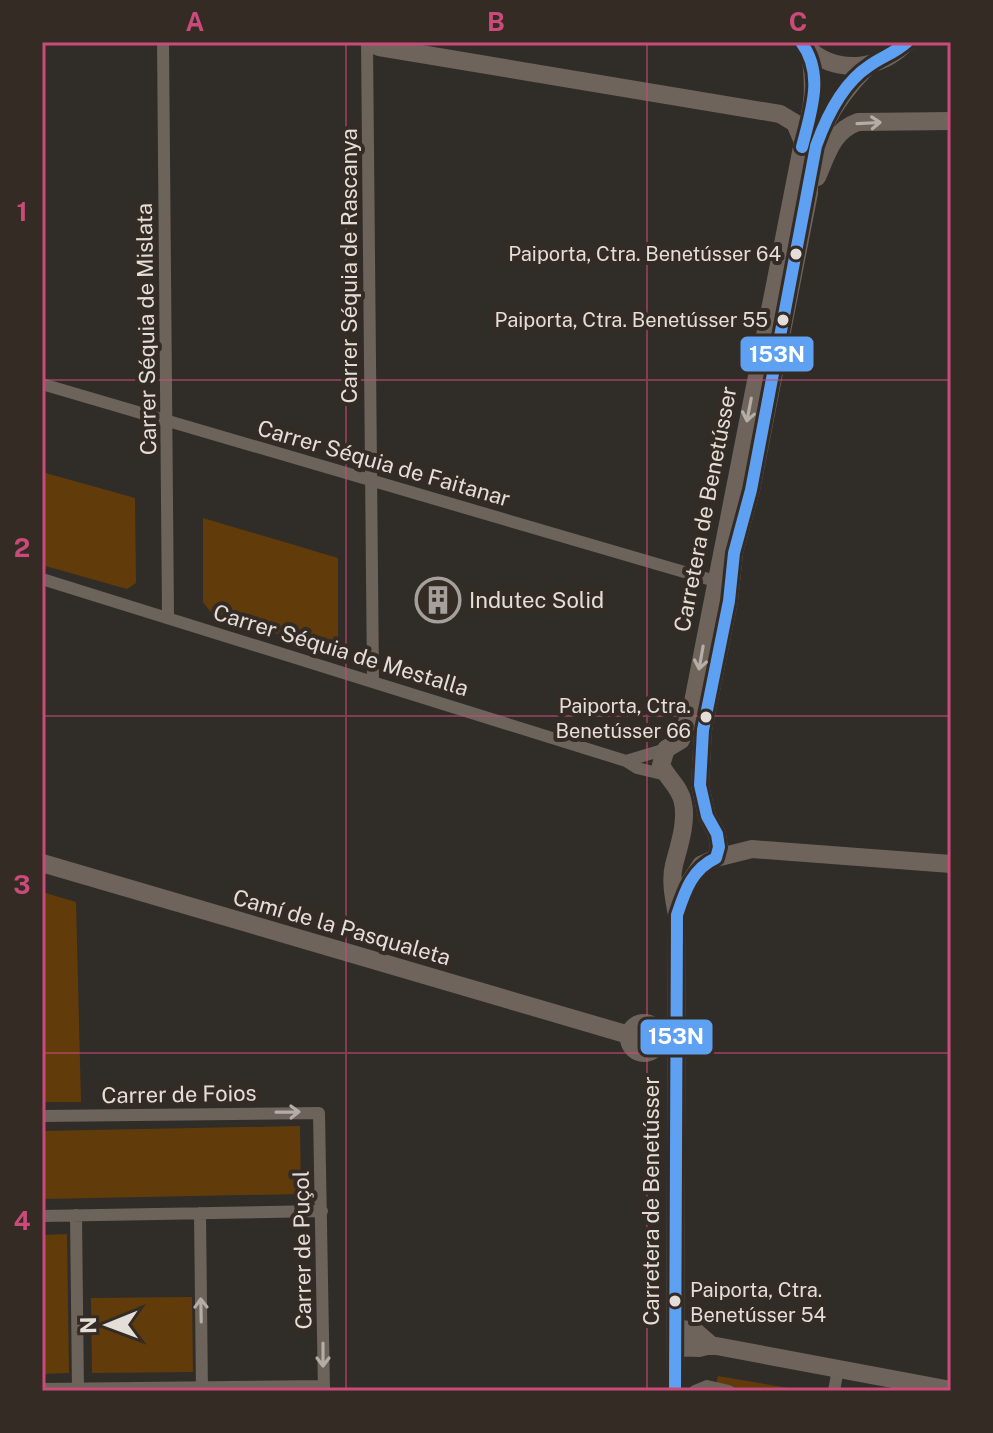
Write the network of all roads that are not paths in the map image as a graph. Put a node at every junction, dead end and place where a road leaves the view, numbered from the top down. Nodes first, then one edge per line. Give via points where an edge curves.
1 (163, 42) edge
2 (368, 42) edge
3 (907, 42) edge
4 (805, 46) edge
5 (868, 66) junction
6 (951, 121) edge
7 (803, 142) junction
8 (809, 193) junction
9 (42, 384) edge
10 (168, 421) junction
11 (371, 480) junction
12 (42, 579) edge
13 (715, 581) junction
14 (168, 616) junction
15 (373, 681) junction
16 (674, 744) junction
17 (700, 757) junction
18 (626, 761) junction
19 (666, 775) junction
20 (717, 834) junction
21 (680, 849) junction
22 (752, 849) junction
23 (708, 862) junction
24 (42, 863) edge
25 (951, 864) edge
26 (677, 915) junction
27 (667, 1040) junction
28 (316, 1112) joint
29 (42, 1116) edge
30 (322, 1211) junction
31 (200, 1213) junction
32 (76, 1215) junction
33 (42, 1216) edge
34 (675, 1328) junction
35 (711, 1345) junction
36 (675, 1347) junction
37 (838, 1369) junction
38 (324, 1388) edge
39 (42, 1389) edge
40 (202, 1389) edge
41 (697, 1389) edge
42 (78, 1390) edge
43 (951, 1390) edge
44 (675, 1391) edge
45 (729, 1391) edge
46 (834, 1391) edge

1 - 10 street, Carrer Séquia de Mislata
2 - 7 street via 780,114 795,123
2 - 11 street, Carrer Séquia de Rascanya
3 - 5 street, Carretera de Benetússer
4 - 5 street via 827,62
4 - 7 street, Carretera de Benetússer via 814,103
5 - 8 street, Carretera de Benetússer via 829,114 815,146
8 -> 6 street via 829,146 858,122
7 -> 13 street, Carretera de Benetússer
8 - 17 street, Carretera de Benetússer via 734,553
9 - 10 street, Carrer Séquia de Faitanar
10 - 11 street, Carrer Séquia de Faitanar
10 - 14 street, Carrer Séquia de Mislata
11 - 13 street, Carrer Séquia de Faitanar
11 - 15 street, Carrer Séquia de Rascanya
12 - 14 street, Carrer Séquia de Mestalla
13 -> 16 street, Carretera de Benetússer via 692,707
14 - 15 street, Carrer Séquia de Mestalla
15 - 18 street, Carrer Séquia de Mestalla
16 - 17 street via 696,747
16 - 18 street
16 - 19 street, Carretera de Benetússer via 661,765
17 - 20 street, Carretera de Benetússer via 702,800
18 - 19 street, Carrer Séquia de Mestalla
19 - 21 street, Carretera de Benetússer via 683,802
20 - 22 street
20 - 23 street, Carretera de Benetússer via 719,847
21 - 23 street via 684,858
21 - 26 street, Carretera de Benetússer via 674,867
22 - 23 street
22 - 25 street
23 - 26 street, Carretera de Benetússer via 686,888
24 - 27 street, Camí de la Pasqualeta via 629,1035 630,1044 641,1053
26 - 27 street, Carretera de Benetússer
27 - 34 street, Carretera de Benetússer
29 -> 28 street, Carrer de Foios
28 - 30 street, Carrer de Puçol via 321,1119
30 - 31 street
30 -> 38 street, Carrer de Puçol
31 - 32 street
40 -> 31 street
32 - 33 street
32 - 42 street
34 - 35 street via 695,1331
34 - 36 street, Carretera de Benetússer
35 - 36 street
35 - 37 street
36 - 44 street, Carretera de Benetússer
37 - 43 street
37 - 46 street
38 - 40 street
39 - 42 street
40 - 42 street
41 - 45 street

